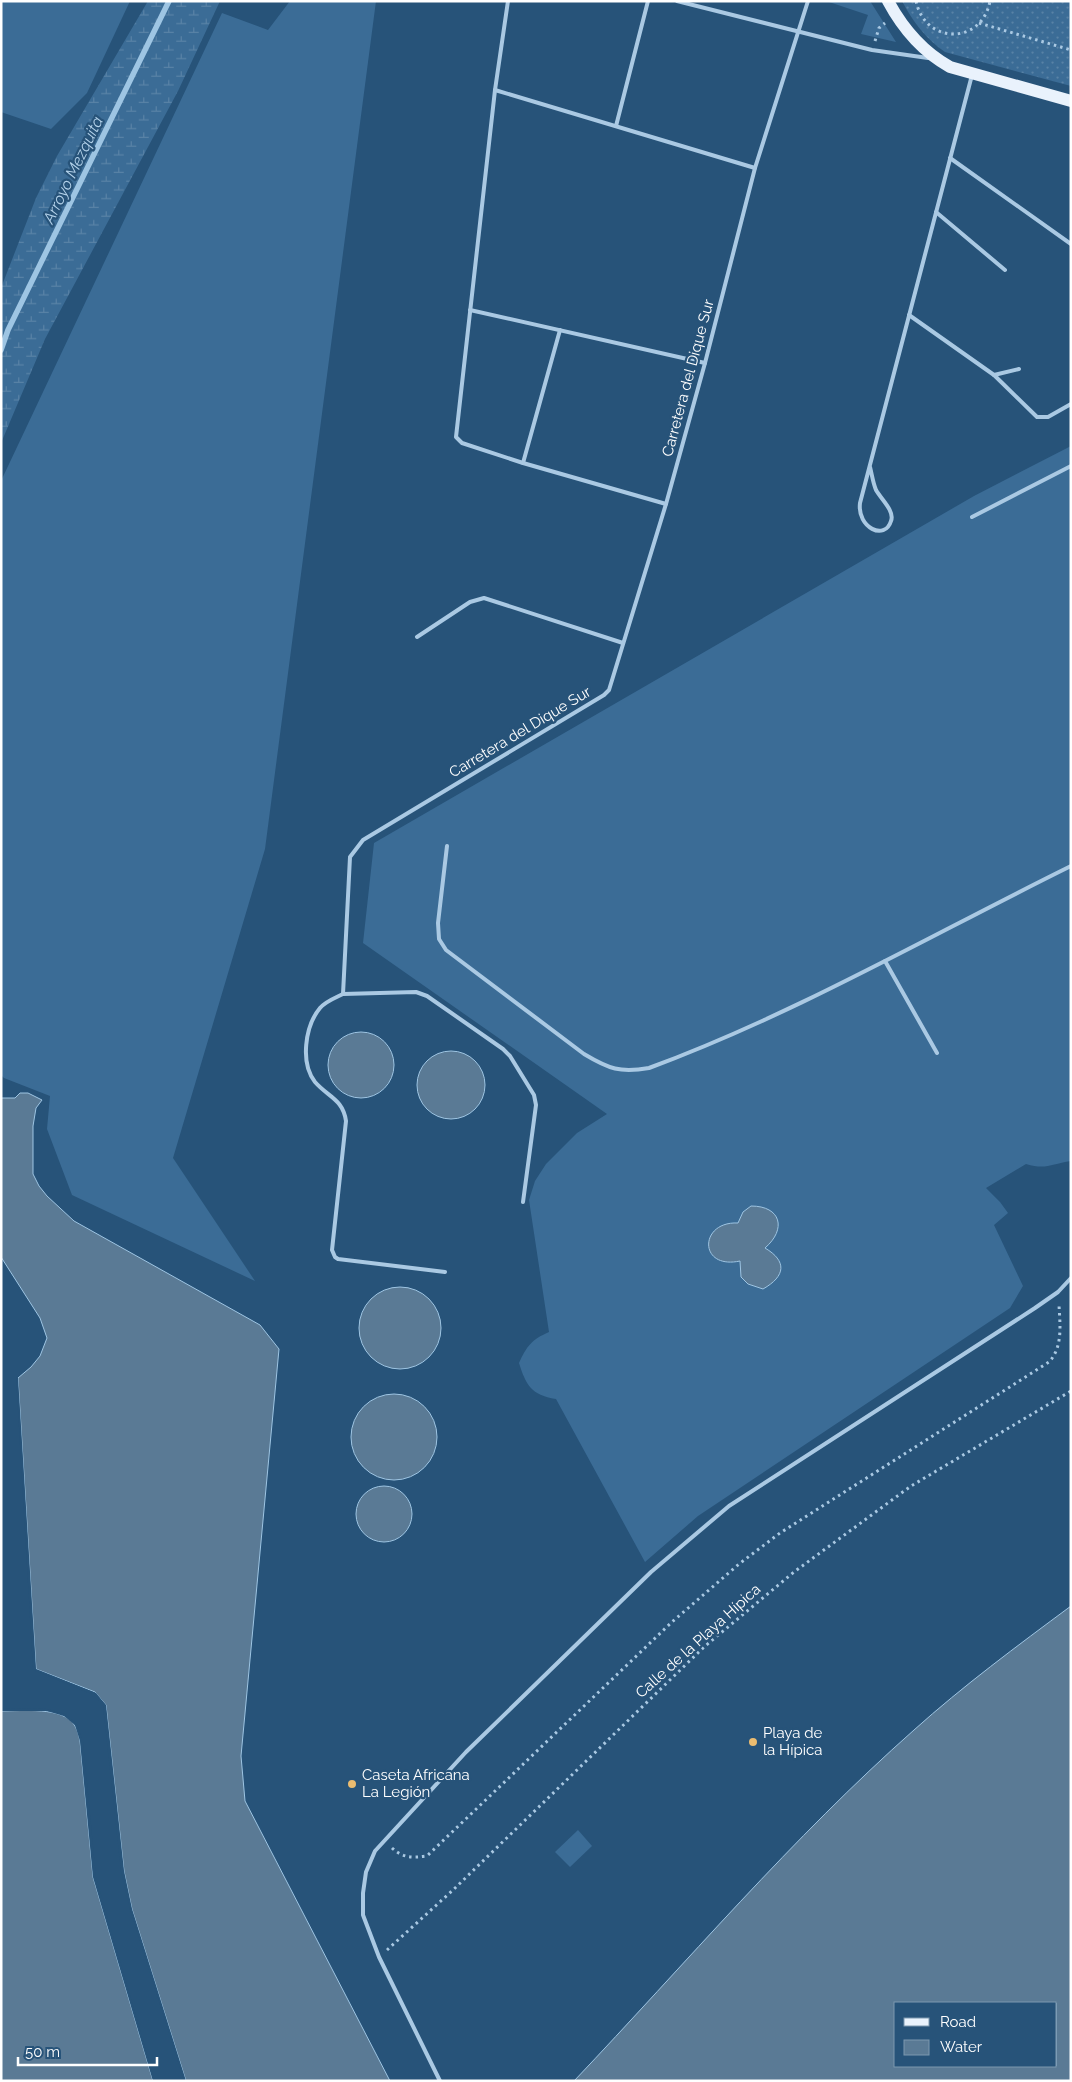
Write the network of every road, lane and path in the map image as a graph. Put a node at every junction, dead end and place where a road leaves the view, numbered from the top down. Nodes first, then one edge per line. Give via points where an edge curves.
1 (508, 1) edge
2 (648, 1) edge
3 (677, 1) edge
4 (808, 1) edge
5 (888, 1) edge
6 (916, 1) edge
7 (990, 1) edge
8 (980, 23) junction
9 (799, 31) junction
10 (1071, 50) edge
11 (935, 58) junction
12 (972, 74) junction
13 (495, 90) junction
14 (1071, 100) edge
15 (616, 126) junction
16 (950, 158) junction
17 (756, 168) junction
18 (936, 212) junction
19 (1071, 244) edge
20 (1005, 270) dead end
21 (470, 310) junction
22 (909, 315) junction
23 (560, 330) junction
24 (705, 363) junction
25 (1019, 369) dead end
26 (994, 375) junction
27 (1071, 404) edge
28 (523, 463) junction
29 (1071, 466) edge
30 (870, 467) junction
31 (666, 504) junction
32 (972, 517) dead end
33 (417, 637) dead end
34 (623, 643) junction
35 (447, 846) dead end
36 (1071, 866) edge
37 (885, 961) junction
38 (343, 994) junction
39 (937, 1053) dead end
40 (523, 1202) dead end
41 (445, 1272) dead end
42 (1071, 1278) edge
43 (1058, 1292) junction
44 (1071, 1391) edge
45 (385, 1840) junction
46 (379, 1956) junction
47 (440, 2081) edge

1 - 13 lane
2 - 15 lane
3 - 9 lane
4 - 9 lane, Carretera del Dique Sur
5 - 11 main road via 909,33
6 - 8 path via 927,24 941,32 966,32
7 - 8 path
8 - 10 path
9 - 11 lane via 872,50
9 - 17 lane, Carretera del Dique Sur
11 - 12 main road
12 - 14 main road
12 - 16 lane
13 - 15 lane
13 - 21 lane
15 - 17 lane
16 - 18 lane
16 - 19 lane
17 - 24 lane, Carretera del Dique Sur
18 - 20 lane
18 - 22 lane
21 - 23 lane
21 - 28 lane via 456,437 462,443
22 - 26 lane
22 - 30 lane
23 - 24 lane
23 - 28 lane
24 - 31 lane, Carretera del Dique Sur
25 - 26 lane
26 - 27 lane via 1037,417 1048,417
28 - 31 lane
29 - 32 lane
30 - 30 lane via 876,488 891,513 892,521 881,531 866,526 859,511
31 - 34 lane, Carretera del Dique Sur
33 - 34 lane via 470,602 484,598
34 - 38 lane, Carretera del Dique Sur via 612,683 604,695 363,840 356,848 348,868
35 - 37 lane via 438,923 439,939 446,950 584,1054 616,1070 649,1068 736,1033
36 - 37 lane
37 - 39 lane
38 - 40 lane via 416,992 427,996 493,1040 510,1056 530,1086 536,1105
38 - 41 lane via 320,1008 308,1034 306,1052 308,1069 315,1082 338,1101 346,1121 333,1254 338,1260
42 - 43 lane
43 - 45 lane via 710,1521 651,1572 466,1752
43 - 45 path via 1059,1345 1049,1362 780,1533 739,1564 672,1622 427,1856 412,1858 400,1854
44 - 46 path, Calle de la Playa Hípica via 912,1486 742,1614 453,1890
45 - 46 lane via 375,1851 366,1872 363,1893 363,1915
46 - 47 lane

